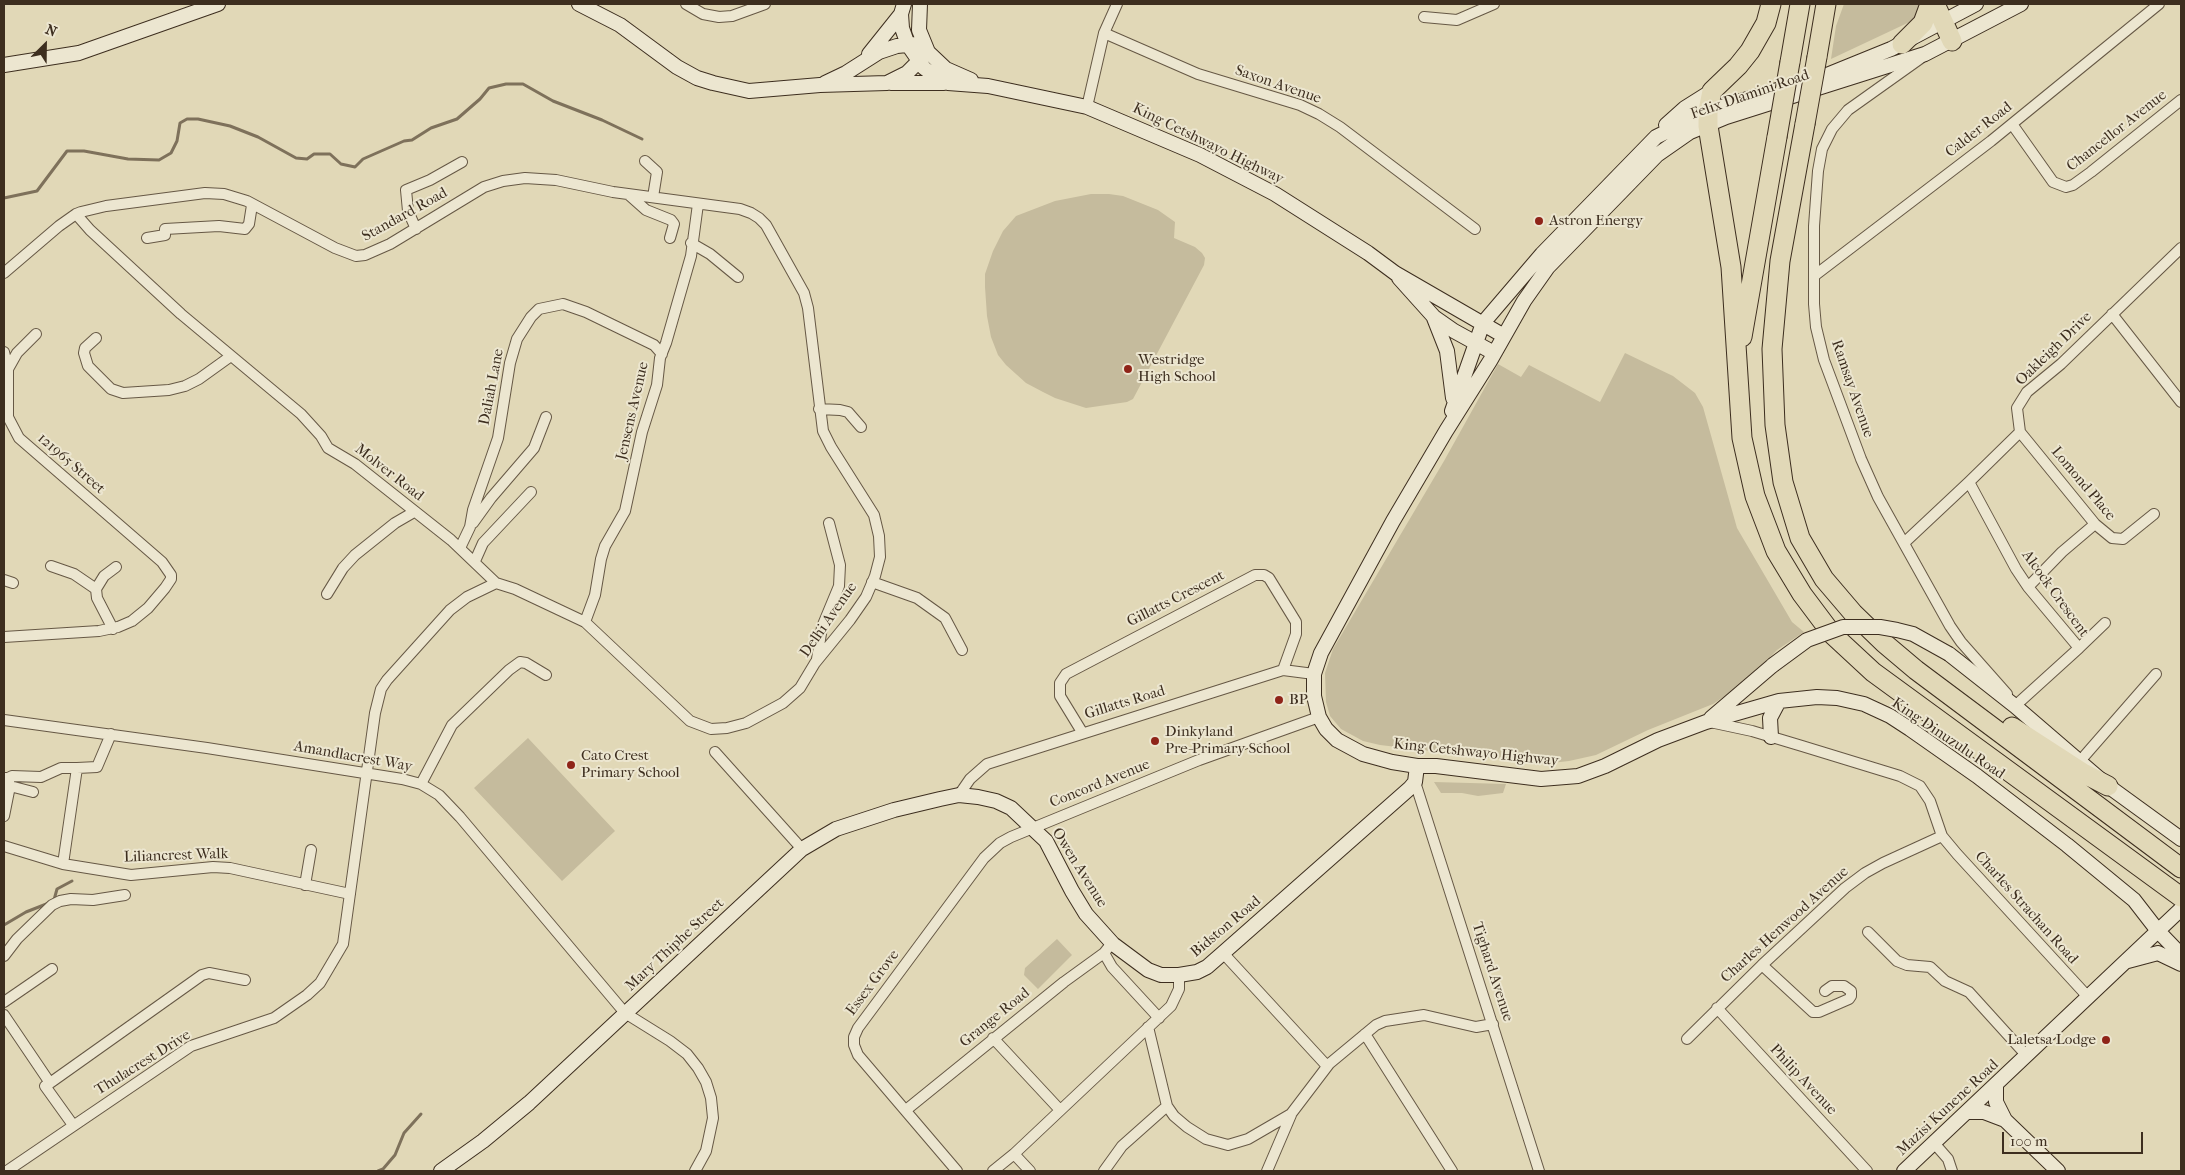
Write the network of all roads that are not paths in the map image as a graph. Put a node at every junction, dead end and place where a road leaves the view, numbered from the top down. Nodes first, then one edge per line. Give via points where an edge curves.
1 (218, 4) edge
2 (579, 4) edge
3 (686, 4) edge
4 (765, 4) edge
5 (920, 4) edge
6 (1117, 4) edge
7 (1494, 4) edge
8 (1771, 4) edge
9 (1800, 4) edge
10 (1826, 4) edge
11 (1838, 4) edge
12 (1930, 4) edge
13 (1935, 4) edge
14 (1976, 4) edge
15 (2021, 4) edge
16 (2159, 4) edge
17 (903, 9) edge
18 (1947, 13) edge
19 (1424, 18) dead end
20 (1104, 33) junction
21 (1957, 38) junction
22 (1902, 44) junction
23 (908, 45) junction
24 (923, 52) junction
25 (1818, 52) junction
26 (1925, 54) junction
27 (5, 61) edge
28 (862, 62) junction
29 (887, 83) junction
30 (948, 83) junction
31 (820, 85) junction
32 (988, 86) junction
33 (1712, 91) junction
34 (2181, 100) edge
35 (1087, 107) junction
36 (1708, 118) junction
37 (2012, 124) junction
38 (1656, 137) junction
39 (645, 161) dead end
40 (462, 162) dead end
41 (628, 194) junction
42 (653, 197) junction
43 (252, 204) junction
44 (698, 204) junction
45 (76, 214) junction
46 (760, 218) joint
47 (416, 228) junction
48 (1475, 229) dead end
49 (148, 238) dead end
50 (670, 238) dead end
51 (691, 243) junction
52 (2181, 248) edge
53 (4, 273) edge
54 (1395, 273) junction
55 (1814, 276) junction
56 (738, 277) dead end
57 (2112, 314) junction
58 (1434, 317) junction
59 (1483, 323) junction
60 (36, 334) dead end
61 (1504, 336) junction
62 (96, 338) dead end
63 (1474, 343) junction
64 (4, 352) edge
65 (1494, 353) junction
66 (662, 354) junction
67 (231, 356) junction
68 (8, 369) junction
69 (1737, 373) junction
70 (2181, 402) edge
71 (1454, 406) junction
72 (819, 409) junction
73 (546, 417) dead end
74 (861, 428) dead end
75 (1446, 431) junction
76 (2020, 432) junction
77 (1969, 482) junction
78 (531, 492) dead end
79 (414, 512) junction
80 (2154, 514) dead end
81 (829, 523) dead end
82 (2095, 524) junction
83 (470, 528) junction
84 (1904, 543) junction
85 (460, 548) junction
86 (475, 561) junction
87 (51, 566) dead end
88 (116, 567) dead end
89 (872, 582) junction
90 (496, 583) junction
91 (2028, 587) junction
92 (96, 589) junction
93 (327, 594) dead end
94 (585, 622) junction
95 (2105, 623) dead end
96 (113, 628) junction
97 (4, 637) edge
98 (2079, 648) junction
99 (962, 650) dead end
100 (817, 660) junction
101 (1283, 670) junction
102 (1916, 670) junction
103 (1314, 674) junction
104 (2156, 674) dead end
105 (546, 675) dead end
106 (1779, 701) junction
107 (2017, 704) junction
108 (1319, 717) junction
109 (4, 720) edge
110 (1706, 722) junction
111 (703, 727) joint
112 (1082, 732) junction
113 (110, 734) junction
114 (1771, 737) junction
115 (715, 752) dead end
116 (2080, 761) junction
117 (1417, 766) junction
118 (77, 768) junction
119 (368, 773) junction
120 (7, 781) edge
121 (1415, 782) junction
122 (421, 784) junction
123 (2108, 786) junction
124 (33, 792) dead end
125 (959, 795) junction
126 (4, 816) edge
127 (1034, 828) junction
128 (1942, 836) junction
129 (2181, 839) edge
130 (4, 846) edge
131 (311, 850) dead end
132 (802, 850) junction
133 (63, 864) junction
134 (2181, 868) edge
135 (304, 885) junction
136 (350, 894) junction
137 (125, 895) dead end
138 (2181, 896) edge
139 (2181, 909) edge
140 (2162, 927) junction
141 (1868, 932) dead end
142 (1109, 948) junction
143 (1223, 953) junction
144 (2181, 954) edge
145 (4, 956) edge
146 (2126, 962) junction
147 (2181, 964) edge
148 (1762, 965) junction
149 (52, 969) dead end
150 (1180, 976) junction
151 (245, 980) dead end
152 (1825, 991) dead end
153 (2088, 998) junction
154 (4, 1002) edge
155 (1717, 1008) junction
156 (625, 1013) junction
157 (4, 1016) edge
158 (1159, 1018) junction
159 (1493, 1024) junction
160 (1148, 1027) junction
161 (1365, 1034) junction
162 (993, 1038) junction
163 (1687, 1039) dead end
164 (2027, 1056) junction
165 (1327, 1066) junction
166 (1996, 1085) junction
167 (45, 1086) dead end
168 (1167, 1106) junction
169 (906, 1110) junction
170 (1060, 1110) junction
171 (1967, 1112) junction
172 (1291, 1114) junction
173 (2005, 1120) junction
174 (74, 1125) junction
175 (1934, 1143) junction
176 (1014, 1154) junction
177 (7, 1171) edge
178 (441, 1171) edge
179 (695, 1171) edge
180 (957, 1171) edge
181 (994, 1171) edge
182 (1030, 1171) edge
183 (1104, 1171) edge
184 (1267, 1171) edge
185 (1452, 1171) edge
186 (1539, 1171) edge
187 (1867, 1171) edge
188 (1904, 1171) edge
189 (1952, 1171) edge
190 (2058, 1171) edge

1 - 27 main road via 79,53
2 - 31 main road via 620,24 677,68 705,81 759,91
3 - 4 street via 703,14 719,17 732,16
5 - 24 main road via 918,23
6 - 20 street
7 - 19 street via 1457,20
8 - 33 highway via 1766,23 1750,51
9 - 69 highway, bridge
10 - 25 highway
11 - 25 highway
12 - 22 highway via 1924,23
13 - 18 highway
14 - 18 main road, Felix Dlamini Road
15 - 21 main road, Felix Dlamini Road
16 - 37 street, Calder Road
17 - 23 main road via 902,28
17 - 28 main road via 891,29
18 - 21 highway
18 - 22 main road, Felix Dlamini Road
20 - 35 street
20 - 48 street, Saxon Avenue via 1198,74 1300,105 1319,114
21 - 26 main road, Felix Dlamini Road
22 - 36 main road, Felix Dlamini Road
23 - 24 main road
23 - 28 main road via 888,48
24 - 29 main road via 900,77
24 - 30 main road, King Cetshwayo Highway via 930,74
24 - 32 main road, King Cetshwayo Highway via 954,74
25 - 102 highway, bridge via 1780,261 1772,349 1775,425 1783,482 1800,538 1824,579 1853,613
26 - 36 main road, Felix Dlamini Road via 1726,117
26 - 55 street, Ramsay Avenue via 1848,110 1832,129 1822,149 1818,171
28 - 31 main road
29 - 30 main road
29 - 31 main road
30 - 32 main road, King Cetshwayo Highway
32 - 35 main road, King Cetshwayo Highway
33 - 36 highway
33 - 38 main road via 1678,114
34 - 37 street, Chancellor Avenue via 2091,172 2066,187 2053,182
35 - 54 main road, King Cetshwayo Highway via 1200,155 1275,194
36 - 38 main road, Felix Dlamini Road
36 - 61 main road, Felix Dlamini Road via 1663,150 1548,267
36 - 69 highway via 1731,267
37 - 55 street, Calder Road
38 - 59 main road, Felix Dlamini Road via 1542,254
39 - 42 street via 657,172
40 - 47 street via 406,190 408,212
41 - 42 street, Standard Road
41 - 47 street, Standard Road via 541,177 503,181 478,190
41 - 50 street via 646,210 672,220
42 - 44 street, Standard Road
43 - 45 street, Standard Road via 231,195 205,193 106,206
43 - 47 street, Standard Road via 342,252 356,256 374,252
43 - 49 street via 249,224 244,229 219,226 165,229 165,235
44 - 46 street, Standard Road via 740,209
44 - 51 street, Jensens Avenue
45 - 53 street, Standard Road
45 - 67 street, Molver Road via 181,314
46 - 72 street, Delhi Avenue via 771,232 807,300
51 - 56 street
51 - 66 street, Jensens Avenue via 691,256
52 - 57 street, Oakleigh Drive
54 - 58 main road, King Cetshwayo Highway
54 - 59 main road, King Cetshwayo Highway
55 - 84 street, Ramsay Avenue via 1816,327 1824,360 1860,459
57 - 70 street
57 - 76 street, Oakleigh Drive via 2027,392 2017,408
58 - 63 main road, King Cetshwayo Highway
58 - 71 main road via 1447,351
59 - 61 main road, King Cetshwayo Highway
59 - 63 main road, Felix Dlamini Road
60 - 68 street via 17,353
61 - 65 main road, Felix Dlamini Road
62 - 67 street via 85,348 88,366 111,389 123,392 185,386
63 - 65 main road, King Cetshwayo Highway
63 - 71 main road, King Cetshwayo Highway
64 - 68 street, 121965 Street
65 - 75 main road, King Cetshwayo Highway
66 - 83 street, Daliah Lane via 654,345 586,312 563,304 539,309 517,339 498,438
66 - 94 street, Jensens Avenue via 658,384 642,432 625,511 601,559 595,596
67 - 79 street, Molver Road via 301,414 328,448 355,464
68 - 96 street, 121965 Street via 8,417 19,438 170,572 171,579 148,608 132,621
69 - 138 highway via 1742,438 1755,496 1776,551 1832,634 1873,672
71 - 75 main road, King Cetshwayo Highway
72 - 74 street via 848,412
72 - 89 street, Delhi Avenue via 823,431 831,447 874,515 880,557
73 - 83 street via 538,442
75 - 103 main road, King Cetshwayo Highway via 1359,581 1321,653
76 - 77 street
76 - 82 street, Lomond Place
77 - 84 street
77 - 91 street, Alcock Crescent
78 - 86 street via 483,543
79 - 85 street, Molver Road
79 - 93 street via 395,523 355,556 343,568
80 - 82 street, Lomond Place via 2118,540
81 - 100 street via 840,568 839,586 822,627
82 - 91 street
83 - 85 street, Daliah Lane
84 - 107 street, Ramsay Avenue via 1961,642
85 - 86 street, Molver Road
86 - 90 street, Molver Road
87 - 92 street via 74,574
88 - 92 street via 104,576
89 - 99 street via 916,598 945,618
89 - 100 street, Delhi Avenue via 850,620
90 - 94 street, Molver Road
90 - 119 street, Thulacrest Drive via 467,596 450,610 387,680 377,700
91 - 98 street, Alcock Crescent
92 - 96 street via 97,598
94 - 111 street, Molver Road via 679,712
95 - 98 street
96 - 97 street
98 - 107 street, Alcock Crescent
100 - 111 street, Delhi Avenue via 800,688 777,707 728,728
101 - 103 street, Gillatts Road
101 - 112 street, Gillatts Road
101 - 112 street, Gillatts Crescent via 1296,634 1296,622 1269,578 1255,575 1066,674 1060,683 1060,696
102 - 123 highway via 1960,692
102 - 134 highway
103 - 108 main road, King Cetshwayo Highway via 1314,696
104 - 116 street
105 - 122 street via 526,662 520,662 509,670 452,725
106 - 110 main road, King Dinuzulu Road
106 - 114 main road via 1770,718
106 - 140 main road, King Dinuzulu Road via 1838,698 1864,704 1890,716 1977,776 2111,881
107 - 110 main road, bridge via 1929,642 1905,632 1852,626 1824,632 1807,640
107 - 116 main road
108 - 117 main road, King Cetshwayo Highway via 1331,735 1351,748 1392,762
108 - 127 street, Concord Avenue via 1200,760
109 - 113 street, Amandlacrest Way
110 - 114 street
110 - 117 main road, King Cetshwayo Highway via 1658,740 1605,766 1560,779
112 - 125 street, Gillatts Road via 987,764 970,779
113 - 118 street via 97,767
113 - 119 street, Amandlacrest Way
114 - 128 street via 1914,782 1926,792
115 - 132 street
116 - 123 main road
117 - 121 main road
118 - 120 street via 61,768 41,777 12,776
118 - 133 street
119 - 122 street, Amandlacrest Way
119 - 136 street, Thulacrest Drive
120 - 124 street
120 - 126 street
121 - 143 main road, Bidston Road
121 - 159 street, Tighard Avenue
122 - 156 street, Amandlacrest Way via 460,817
123 - 129 main road
125 - 127 main road, Owen Avenue via 1004,804
125 - 132 main road, Mary Thiphe Street via 850,823
127 - 142 main road, Owen Avenue via 1046,841 1072,891
127 - 169 street, Essex Grove via 1000,843 988,854 858,1028 854,1037 856,1052
128 - 148 street, Charles Henwood Avenue via 1865,873
128 - 153 street, Charles Strachan Road
130 - 133 street, Liliancrest Walk
131 - 135 street
132 - 156 main road, Mary Thiphe Street
133 - 135 street, Liliancrest Walk via 131,875 230,868
135 - 136 street, Liliancrest Walk
136 - 174 street, Thulacrest Drive via 339,954 320,983 307,995 274,1018 191,1046
137 - 145 street via 93,900 71,899 52,905
139 - 140 main road, Mazisi Kunene Road
140 - 144 main road, King Dinuzulu Road
140 - 146 main road, Mazisi Kunene Road
141 - 164 street via 1897,961 1930,967 1945,981 1969,992
142 - 150 main road, Owen Avenue via 1148,970
142 - 158 street, Owen Avenue via 1112,967
142 - 162 street, Grange Road
143 - 150 main road, Bidston Road via 1207,967
143 - 165 street
146 - 147 main road via 2158,953
146 - 153 main road, Mazisi Kunene Road
148 - 152 street via 1813,1012 1851,996 1851,991 1844,986 1832,986
148 - 155 street, Charles Henwood Avenue
149 - 154 street
150 - 158 street via 1176,999
151 - 157 street via 210,973 202,975 50,1083
153 - 164 main road, Mazisi Kunene Road
155 - 163 street, Charles Henwood Avenue
155 - 187 street, Philip Avenue
156 - 178 main road, Mary Thiphe Street via 529,1103
156 - 179 street, Amandlacrest Way via 687,1054 706,1082 714,1118 706,1151
158 - 160 street
159 - 161 street via 1476,1027 1436,1016 1414,1016 1385,1021
159 - 186 street, Tighard Avenue
160 - 168 street
160 - 170 street
161 - 165 street
161 - 185 street
162 - 169 street, Grange Road
162 - 170 street
164 - 166 main road, Mazisi Kunene Road
165 - 172 street
166 - 171 main road, Mazisi Kunene Road
166 - 173 main road via 1996,1102
167 - 174 street
168 - 172 street via 1187,1127 1206,1139 1228,1145 1248,1139
168 - 183 street via 1122,1146
169 - 180 street, Essex Grove
170 - 176 street
171 - 173 main road via 1984,1112
171 - 175 main road, Mazisi Kunene Road
172 - 184 street
173 - 190 main road
174 - 177 street, Thulacrest Drive
175 - 188 main road, Mazisi Kunene Road
175 - 189 street via 1948,1159
176 - 181 street
176 - 182 street

